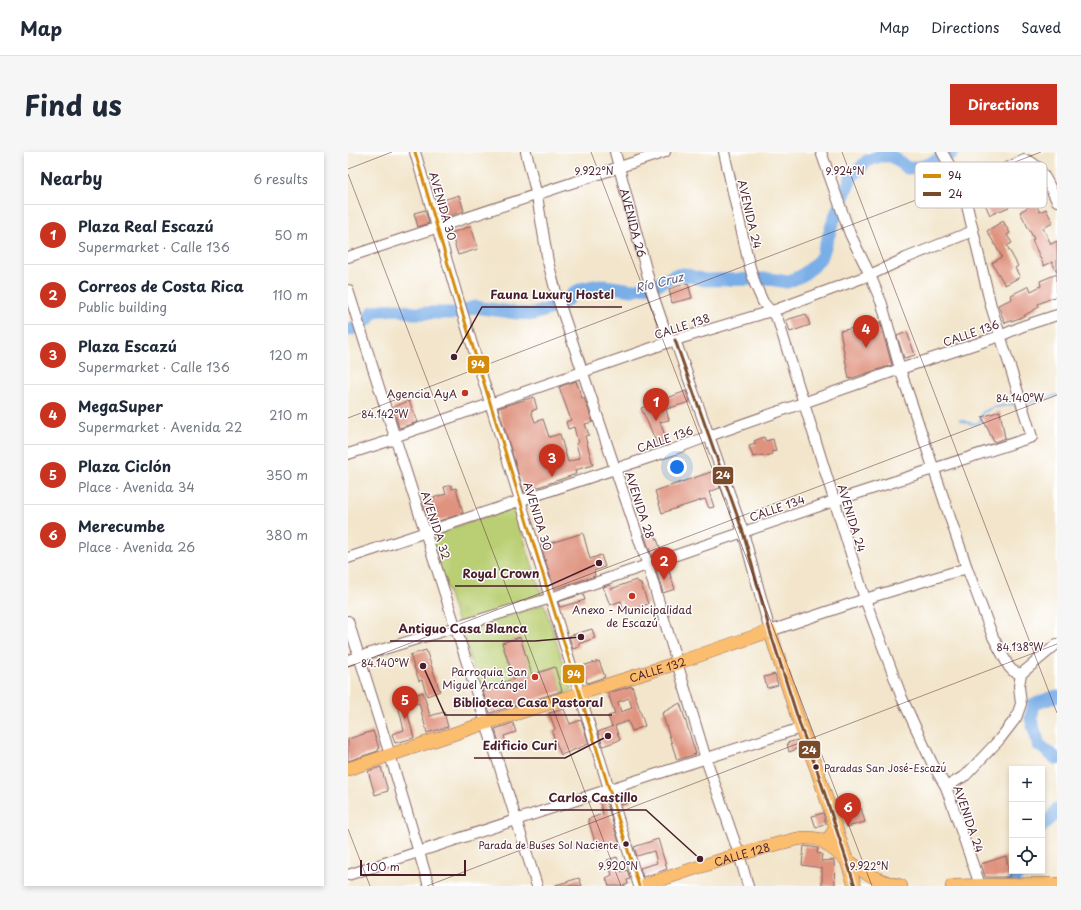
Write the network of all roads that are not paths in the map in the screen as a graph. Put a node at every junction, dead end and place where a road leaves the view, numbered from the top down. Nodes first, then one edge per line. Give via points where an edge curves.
1 (416, 152) edge
2 (526, 152) edge
3 (615, 152) edge
4 (666, 152) edge
5 (724, 152) edge
6 (821, 152) edge
7 (942, 152) edge
8 (948, 162) edge
9 (1020, 162) edge
10 (1033, 162) edge
11 (620, 167) junction
12 (1047, 183) edge
13 (537, 196) junction
14 (1057, 201) edge
15 (968, 208) edge
16 (437, 228) junction
17 (973, 231) junction
18 (348, 257) edge
19 (870, 275) junction
20 (348, 290) edge
21 (770, 310) junction
22 (1057, 315) edge
23 (1000, 336) junction
24 (672, 341) junction
25 (900, 369) junction
26 (583, 372) junction
27 (491, 403) junction
28 (804, 403) junction
29 (709, 436) junction
30 (395, 438) junction
31 (348, 454) edge
32 (616, 468) junction
33 (933, 469) junction
34 (520, 500) junction
35 (834, 501) junction
36 (426, 532) junction
37 (743, 532) junction
38 (348, 558) edge
39 (648, 566) junction
40 (967, 568) junction
41 (551, 598) junction
42 (865, 599) junction
43 (348, 621) edge
44 (456, 628) junction
45 (770, 631) junction
46 (1057, 644) edge
47 (359, 656) junction
48 (348, 660) edge
49 (677, 663) junction
50 (1021, 674) junction
51 (580, 693) junction
52 (486, 723) junction
53 (801, 728) junction
54 (390, 755) junction
55 (706, 759) junction
56 (348, 769) edge
57 (946, 787) junction
58 (610, 789) junction
59 (516, 820) junction
60 (835, 828) junction
61 (821, 840) junction
62 (418, 851) junction
63 (739, 854) junction
64 (846, 860) junction
65 (865, 871) junction
66 (348, 875) edge
67 (854, 883) edge
68 (1016, 884) edge
69 (1057, 884) edge
70 (980, 885) edge
71 (1036, 885) edge
72 (429, 886) edge
73 (537, 886) edge
74 (639, 886) edge
75 (643, 886) edge
76 (748, 886) edge
77 (901, 886) edge
78 (952, 886) edge

1 - 16 street, AVENIDA 30
2 - 13 street
3 - 11 street, AVENIDA 26
4 - 11 street
5 - 21 street, AVENIDA 24 via 749,264 763,302
6 - 19 street via 850,234
7 - 8 street
9 - 10 street via 1024,160
11 - 13 street
11 - 24 street, AVENIDA 26 via 652,292
12 - 14 street
13 - 16 street
13 - 26 street, AVENIDA 28 via 548,262
15 - 17 street
16 - 18 street
16 - 27 street, AVENIDA 30
17 - 19 street, CALLE 138
17 - 23 street
19 - 21 street, CALLE 138
19 - 25 street via 882,304
20 - 30 street, AVENIDA 32
21 - 24 street, CALLE 138
21 - 28 street, AVENIDA 24 via 778,320
22 - 23 street, CALLE 136
23 - 25 street, CALLE 136
23 - 33 street, CALLE 134 via 1032,437
24 - 26 street, CALLE 138
24 - 29 street
25 - 28 street, CALLE 136
25 - 33 street
26 - 27 street, CALLE 138
26 - 32 street, AVENIDA 28
27 - 30 street, CALLE 138
27 - 34 street, AVENIDA 30
28 - 29 street, CALLE 136
28 - 35 street, AVENIDA 24
29 - 32 street, CALLE 136
29 - 37 street
30 - 31 street, CALLE 138
30 - 36 street, AVENIDA 32
32 - 34 street, CALLE 136
32 - 39 street, AVENIDA 28
33 - 35 street, CALLE 134
33 - 40 street
34 - 36 street, CALLE 136
34 - 41 street, AVENIDA 30
35 - 37 street, CALLE 134
35 - 42 street, AVENIDA 24
36 - 38 street, CALLE 136
36 - 44 street, AVENIDA 32
37 - 39 street, CALLE 134
37 - 45 street
39 - 41 street, CALLE 134
39 - 49 street, AVENIDA 28
40 - 42 street, CALLE 132
40 - 50 street via 998,648 1009,667
41 - 44 street, CALLE 134
41 - 51 street, AVENIDA 30
42 - 45 street, CALLE 132
42 - 57 street, AVENIDA 24 via 902,698
43 - 47 street
44 - 47 street, CALLE 134
44 - 52 street, AVENIDA 32
45 - 49 main road, CALLE 132
45 - 53 main road
46 - 50 street
47 - 48 street, CALLE 134
47 - 54 street
49 - 51 main road, CALLE 132
49 - 55 street, AVENIDA 28
50 - 57 street via 1021,704 1016,718 966,775
51 - 52 main road, CALLE 132
51 - 58 street, AVENIDA 30
52 - 54 main road, CALLE 132
52 - 59 street, AVENIDA 32
53 - 55 street
53 - 60 main road
54 - 56 main road, CALLE 132
54 - 62 street
55 - 58 street
55 - 63 street, AVENIDA 28
57 - 70 street, AVENIDA 24
58 - 59 street
58 - 74 street, AVENIDA 30
59 - 62 street
59 - 73 street, AVENIDA 32
60 - 61 main road via 830,837
60 - 64 main road
61 - 63 main road, CALLE 128 via 805,838
61 - 64 main road
62 - 66 street
62 - 72 street
63 - 75 main road, CALLE 128
63 - 76 street, AVENIDA 28
64 - 65 main road
64 - 67 main road
65 - 67 main road via 855,875
65 - 77 main road via 885,883
68 - 70 main road
68 - 71 main road
69 - 71 main road
70 - 78 main road

